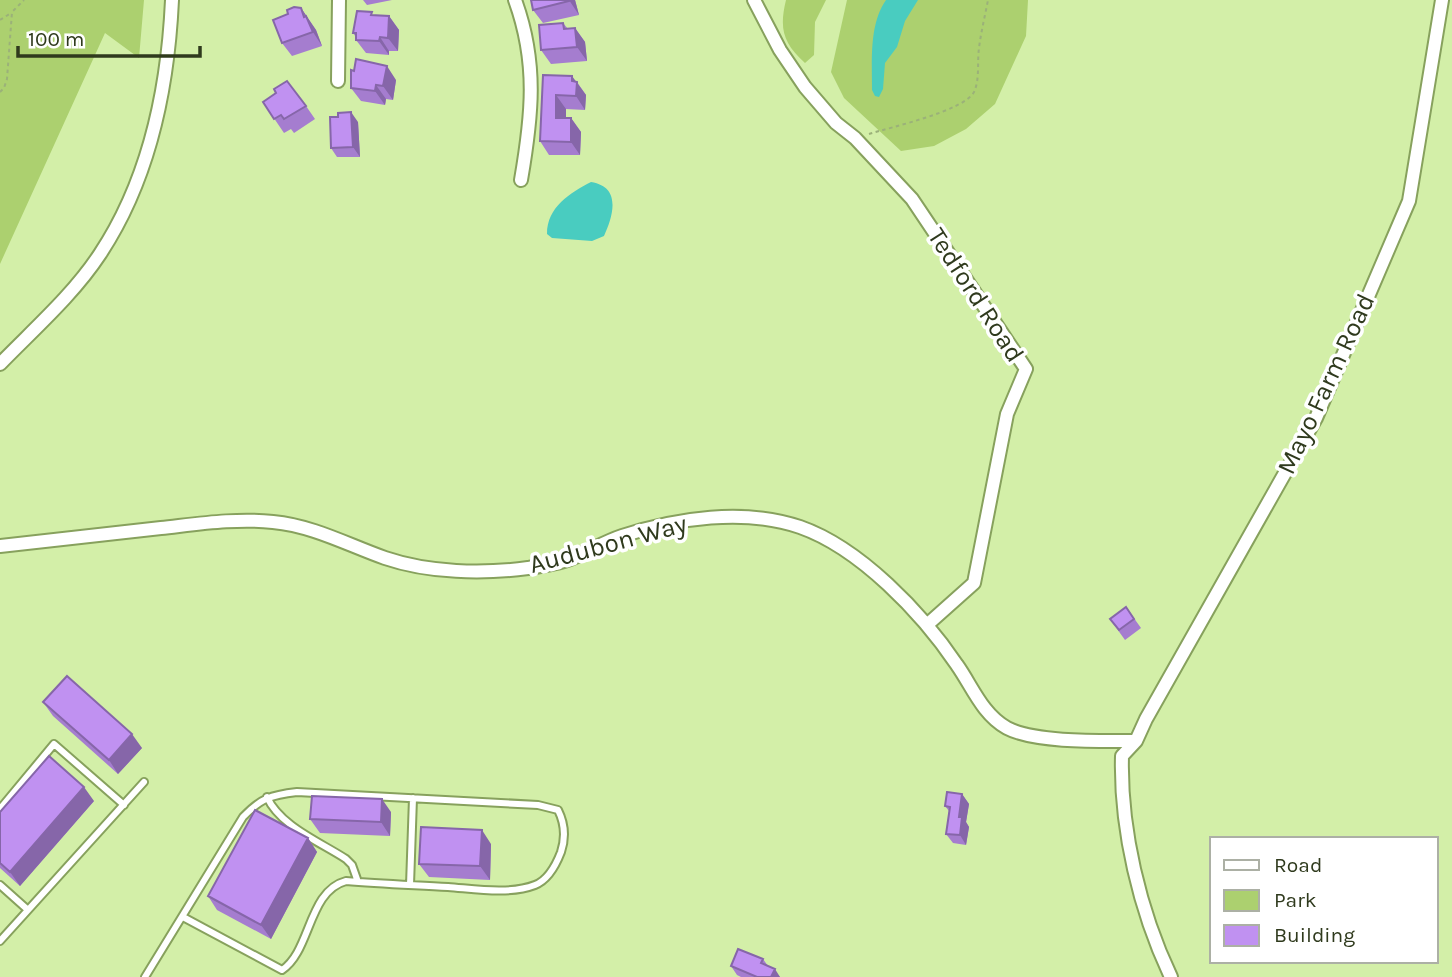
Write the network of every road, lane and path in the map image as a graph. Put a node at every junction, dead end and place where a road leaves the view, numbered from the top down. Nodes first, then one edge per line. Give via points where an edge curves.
1 (24, 0) edge
2 (172, 0) edge
3 (339, 0) edge
4 (515, 0) edge
5 (754, 0) edge
6 (988, 0) edge
7 (1442, 0) edge
8 (12, 12) junction
9 (0, 20) edge
10 (338, 81) dead end
11 (0, 92) edge
12 (855, 138) junction
13 (521, 180) dead end
14 (0, 364) edge
15 (0, 546) edge
16 (928, 624) junction
17 (1136, 741) junction
18 (144, 782) dead end
19 (267, 797) junction
20 (413, 798) junction
21 (124, 804) junction
22 (0, 809) edge
23 (358, 882) junction
24 (0, 885) edge
25 (410, 885) junction
26 (28, 910) junction
27 (183, 917) junction
28 (0, 941) edge
29 (145, 977) edge
30 (1171, 977) edge

1 - 8 path
2 - 14 street via 154,129 124,208 100,254 64,299
3 - 10 street
4 - 13 street via 531,71 530,122
5 - 12 street, Tedford Road via 804,87
6 - 12 path via 974,92 945,112
7 - 17 street, Mayo Farm Road via 1409,201 1316,418
8 - 9 path
8 - 11 path via 7,79
12 - 16 street, Tedford Road via 912,199 1026,369 1007,414 974,583
15 - 16 street, Audubon Way via 224,521 271,521 329,534 407,564 472,571 555,564 622,536 686,520 757,518 797,526 843,549
16 - 17 street, Audubon Way via 976,697 1004,727 1023,735
17 - 30 street via 1122,756 1123,796 1146,915
18 - 21 lane
19 - 20 lane via 297,792
19 - 23 lane via 272,809 286,821 346,859
19 - 27 lane via 243,817
20 - 25 lane
20 - 25 lane via 551,807 558,810 565,828 556,864 533,885 486,889
21 - 22 lane via 54,744
21 - 26 lane
23 - 25 lane
23 - 27 lane via 335,883 282,970
24 - 26 lane
26 - 28 lane
27 - 29 lane

